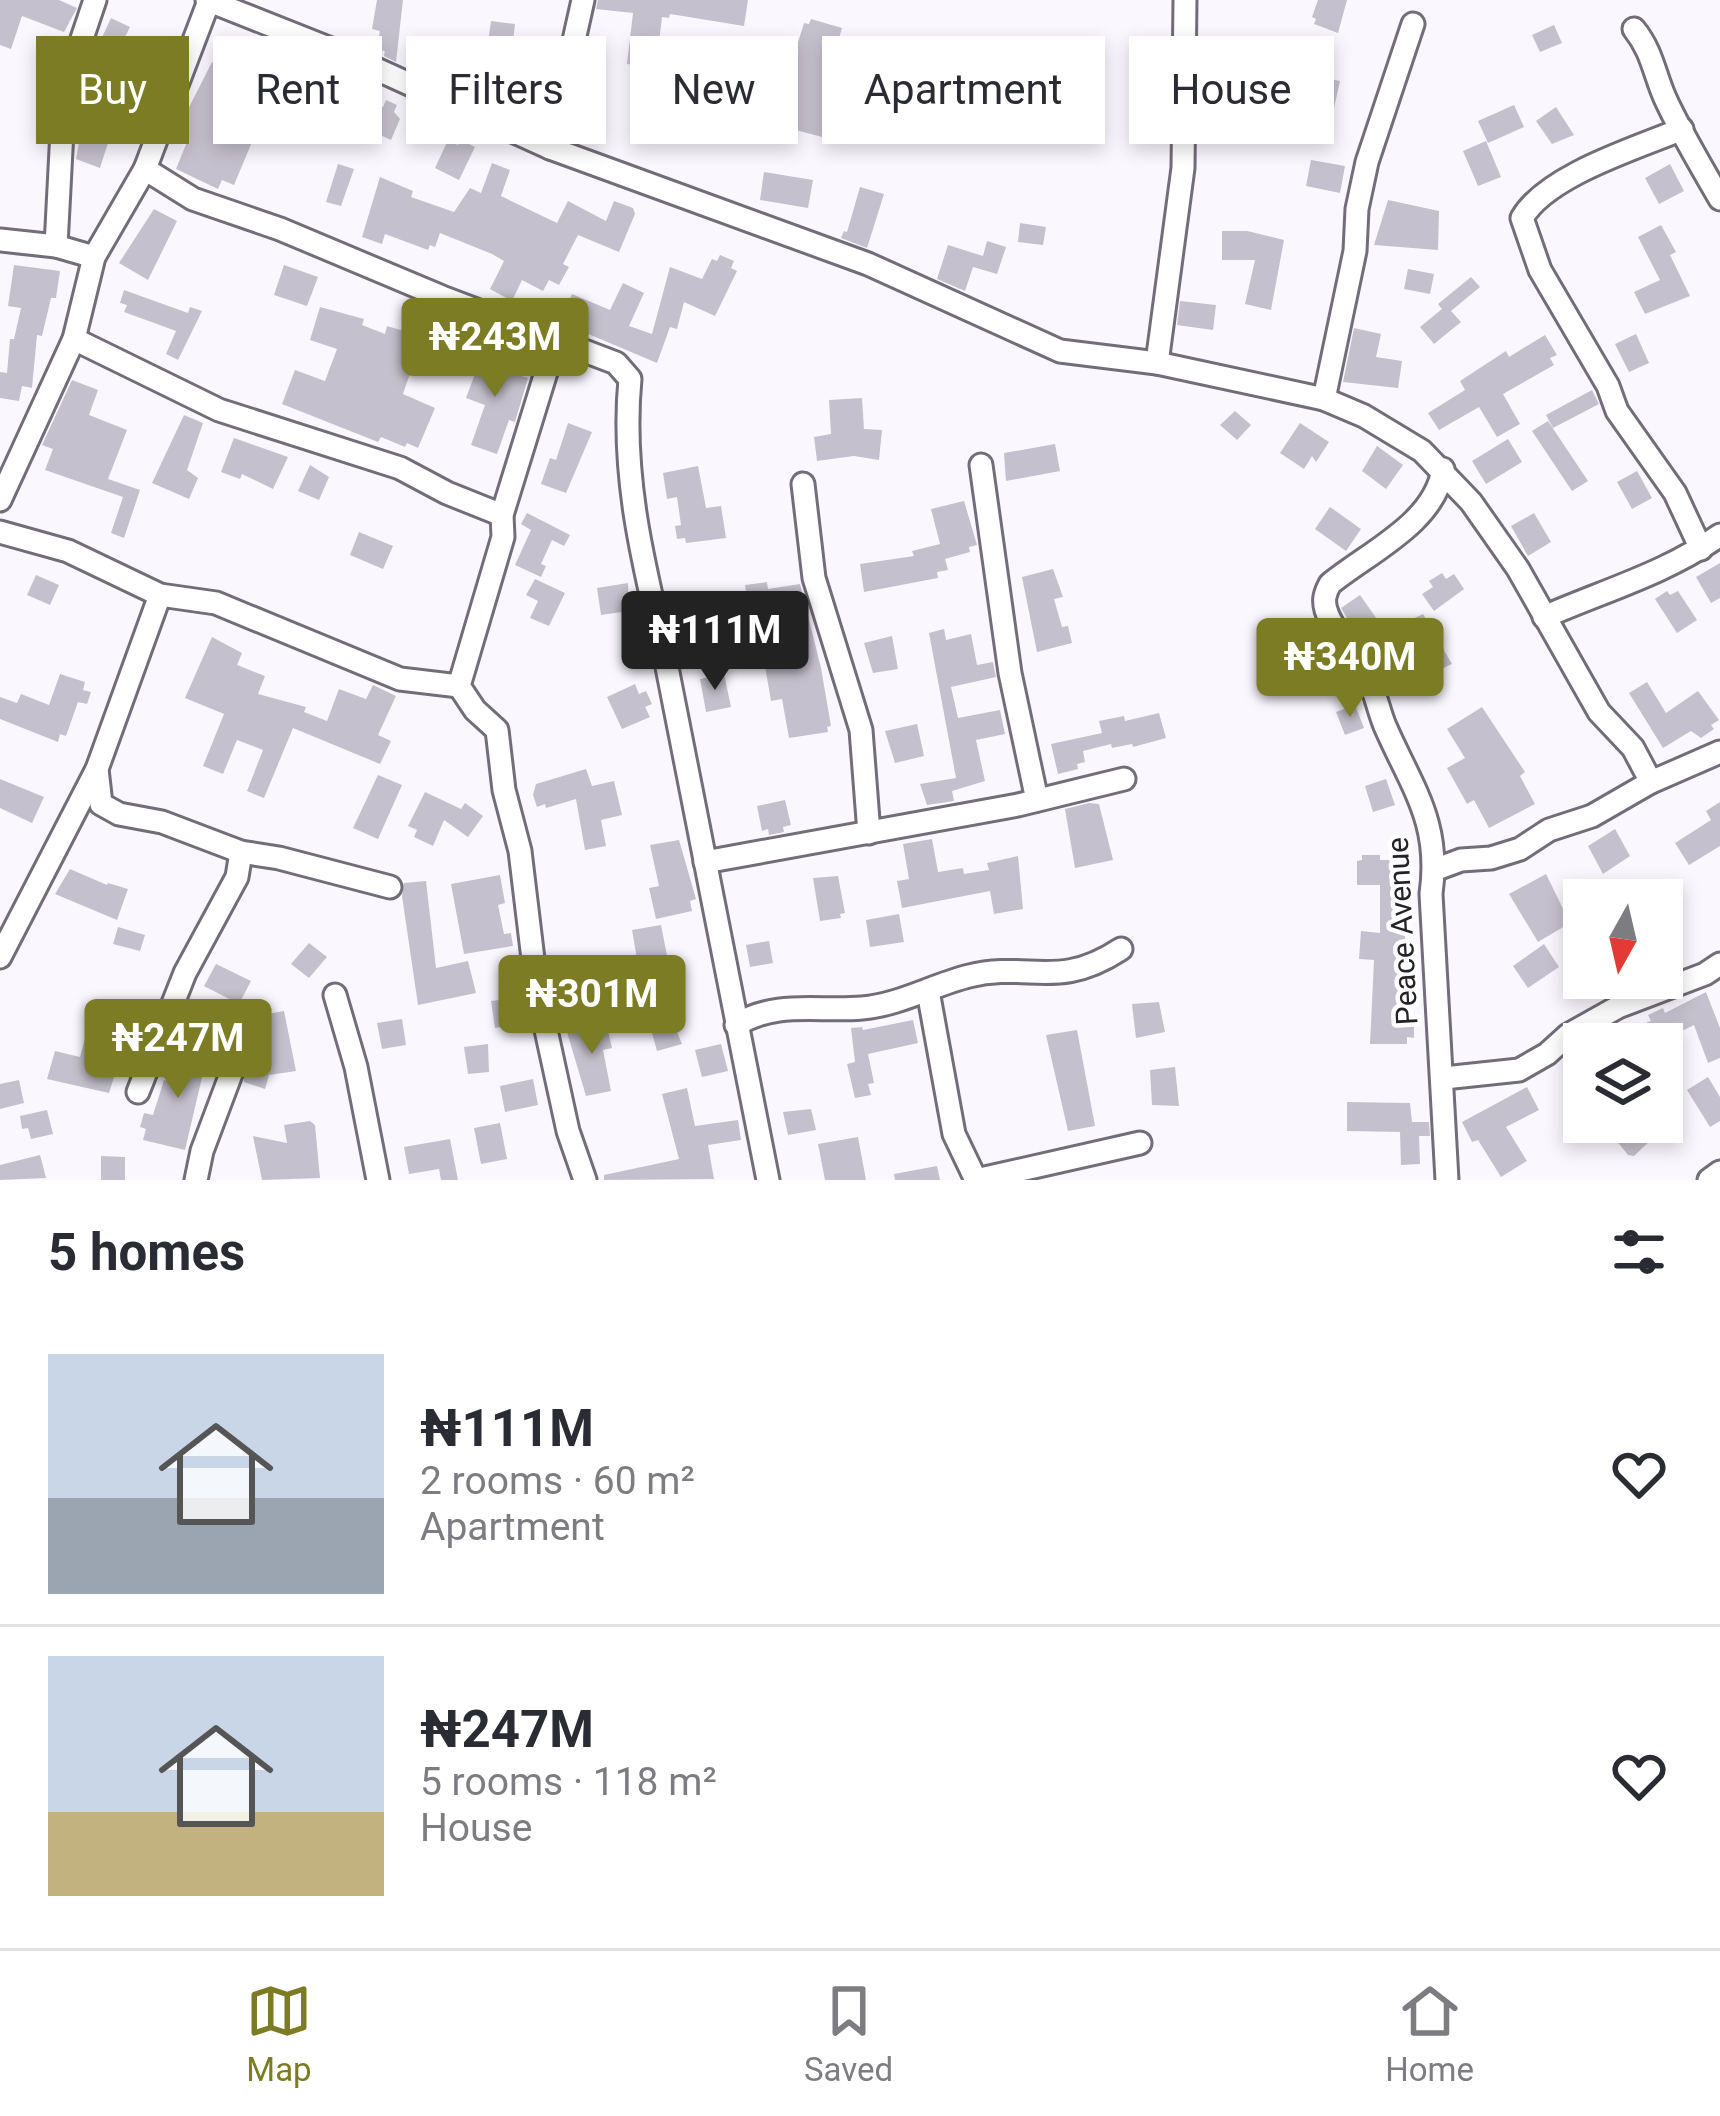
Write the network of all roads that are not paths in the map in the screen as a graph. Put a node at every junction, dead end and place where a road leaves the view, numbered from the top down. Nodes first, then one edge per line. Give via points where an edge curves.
1 (95, 0) edge
2 (208, 0) edge
3 (583, 0) edge
4 (1185, 0) edge
5 (1413, 24) dead end
6 (1634, 29) dead end
7 (1682, 129) junction
8 (550, 148) junction
9 (145, 169) junction
10 (1720, 199) edge
11 (0, 240) edge
12 (56, 246) junction
13 (94, 256) junction
14 (74, 339) junction
15 (556, 340) junction
16 (1157, 363) junction
17 (1324, 400) junction
18 (981, 465) dead end
19 (1443, 469) junction
20 (803, 484) dead end
21 (0, 500) edge
22 (502, 515) junction
23 (0, 532) edge
24 (1720, 536) edge
25 (1701, 549) junction
26 (160, 595) junction
27 (1544, 617) junction
28 (459, 686) junction
29 (1720, 752) edge
30 (97, 769) junction
31 (1124, 779) dead end
32 (1651, 782) junction
33 (1037, 800) junction
34 (869, 832) junction
35 (241, 852) junction
36 (705, 862) junction
37 (1434, 870) junction
38 (390, 887) dead end
39 (1120, 949) dead end
40 (0, 957) edge
41 (1720, 964) edge
42 (928, 992) junction
43 (335, 995) dead end
44 (736, 1025) junction
45 (231, 1074) dead end
46 (1444, 1078) junction
47 (138, 1092) dead end
48 (1140, 1143) dead end
49 (1720, 1172) edge
50 (196, 1180) edge
51 (378, 1180) edge
52 (585, 1180) edge
53 (768, 1180) edge
54 (976, 1180) edge
55 (1447, 1180) edge
56 (1709, 1180) edge

1 - 12 street via 64,92
2 - 8 street
2 - 9 street
3 - 8 street
4 - 16 street via 1184,168
5 - 17 street via 1366,162
6 - 7 street
7 - 10 street
7 - 25 street via 1591,167 1542,195 1522,218 1540,270
8 - 16 street via 868,264 1060,351
9 - 13 street
9 - 15 street via 193,200
11 - 12 street
12 - 13 street
13 - 14 street
14 - 21 street
14 - 22 street via 219,410 400,468
15 - 22 street
15 - 36 street via 616,363 630,379 642,570
16 - 17 street
17 - 19 street via 1398,435
18 - 33 street
19 - 27 street
19 - 37 street, Peace Avenue via 1426,510 1324,596 1421,796
20 - 34 street via 814,578 861,730
22 - 28 street via 503,536
23 - 26 street via 68,551
24 - 25 street
25 - 27 street
26 - 28 street via 215,603 400,679
26 - 30 street
27 - 32 street
28 - 52 street via 497,730 536,984
29 - 32 street
30 - 35 street via 101,804 110,810
30 - 40 street
31 - 33 street
32 - 37 street via 1520,849
33 - 34 street
34 - 36 street
35 - 38 street
35 - 47 street via 240,870 185,974
36 - 44 street
37 - 46 street, Peace Avenue
39 - 42 street via 1057,975 991,972
41 - 46 street via 1618,1007 1519,1070
42 - 44 street via 860,1009 781,1008
42 - 54 street via 954,1135
43 - 51 street
44 - 53 street
45 - 50 street
46 - 55 street, Peace Avenue
48 - 54 street
49 - 56 street

